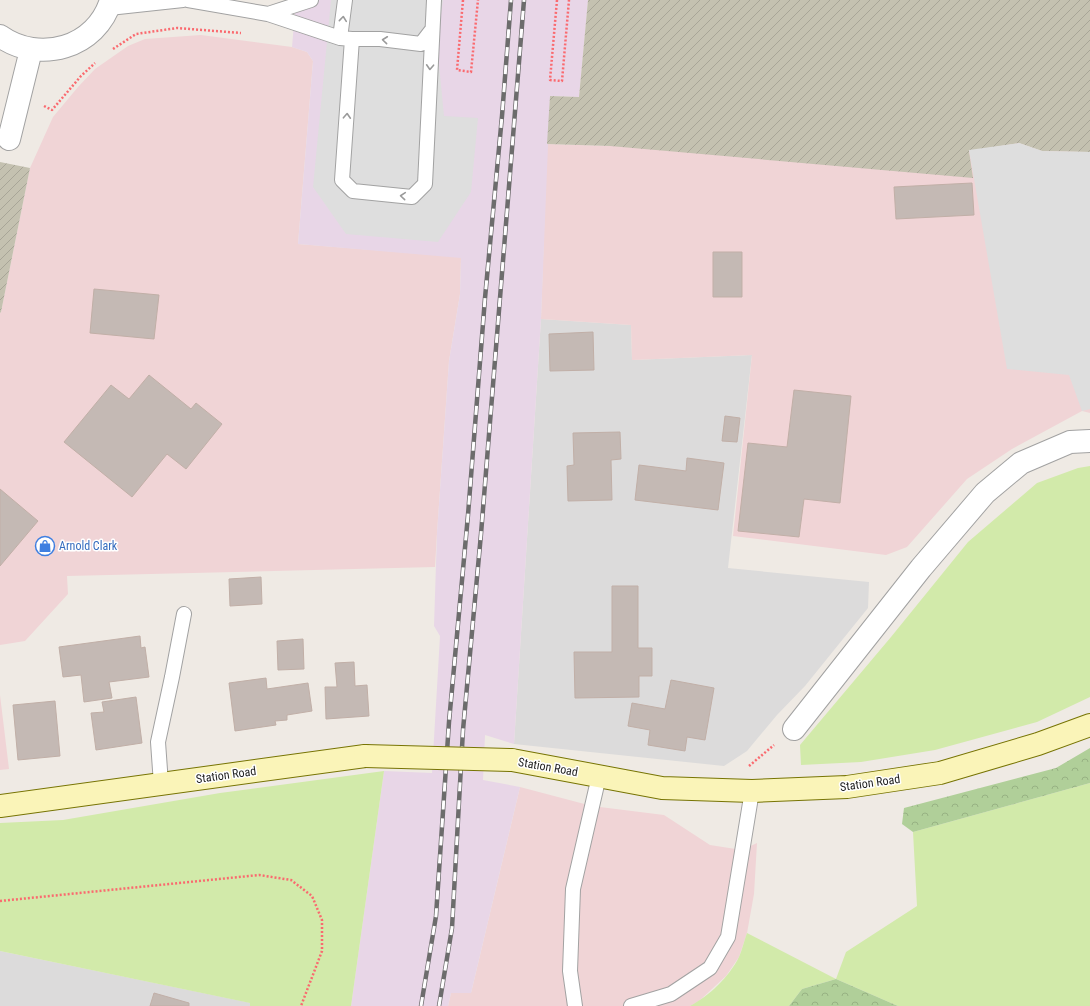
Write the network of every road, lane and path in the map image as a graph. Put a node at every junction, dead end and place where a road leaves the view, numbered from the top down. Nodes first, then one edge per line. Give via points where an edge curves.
1 (183, 0) edge
2 (188, 0) edge
3 (311, 0) edge
4 (345, 0) edge
5 (434, 0) edge
6 (463, 0) edge
7 (478, 0) edge
8 (557, 0) edge
9 (570, 0) edge
10 (110, 4) edge
11 (268, 14) junction
12 (431, 30) junction
13 (246, 34) dead end
14 (0, 36) edge
15 (346, 38) junction
16 (31, 50) junction
17 (110, 51) dead end
18 (97, 60) dead end
19 (21, 91) junction
20 (9, 139) dead end
21 (1090, 441) edge
22 (184, 614) dead end
23 (1090, 725) edge
24 (794, 729) joint
25 (599, 776) junction
26 (161, 784) junction
27 (719, 790) junction
28 (752, 791) junction
29 (0, 806) edge
30 (0, 901) edge
31 (301, 1006) edge
32 (575, 1006) edge
33 (631, 1006) edge

1 - 10 lane
2 - 11 lane
3 - 11 lane
15 -> 4 lane
5 - 12 lane
6 - 7 path via 457,70 471,72
8 - 9 path via 550,80 562,81
10 - 16 street via 99,24 85,37 68,46 50,50
11 - 15 lane
12 -> 15 lane via 421,44
12 -> 15 lane via 425,184 412,196 353,191 342,180
13 - 17 path via 177,28 136,34
14 - 16 street via 10,43
16 - 19 street
18 - 19 path via 52,110
19 - 20 street
21 - 24 street via 1070,442 1021,463 985,493 921,568
22 - 26 lane via 158,742
23 - 28 main road, Station Road via 1038,744 940,773 847,787
24 - 27 path
25 - 26 main road, Station Road, bridge via 512,760 365,756
25 - 27 main road, Station Road via 662,788
25 - 32 lane via 573,889 570,971
26 - 29 main road, Station Road
27 - 28 main road, Station Road
28 - 33 lane via 728,937 710,968 671,994
30 - 31 path via 258,875 291,880 312,896 322,920 322,951

